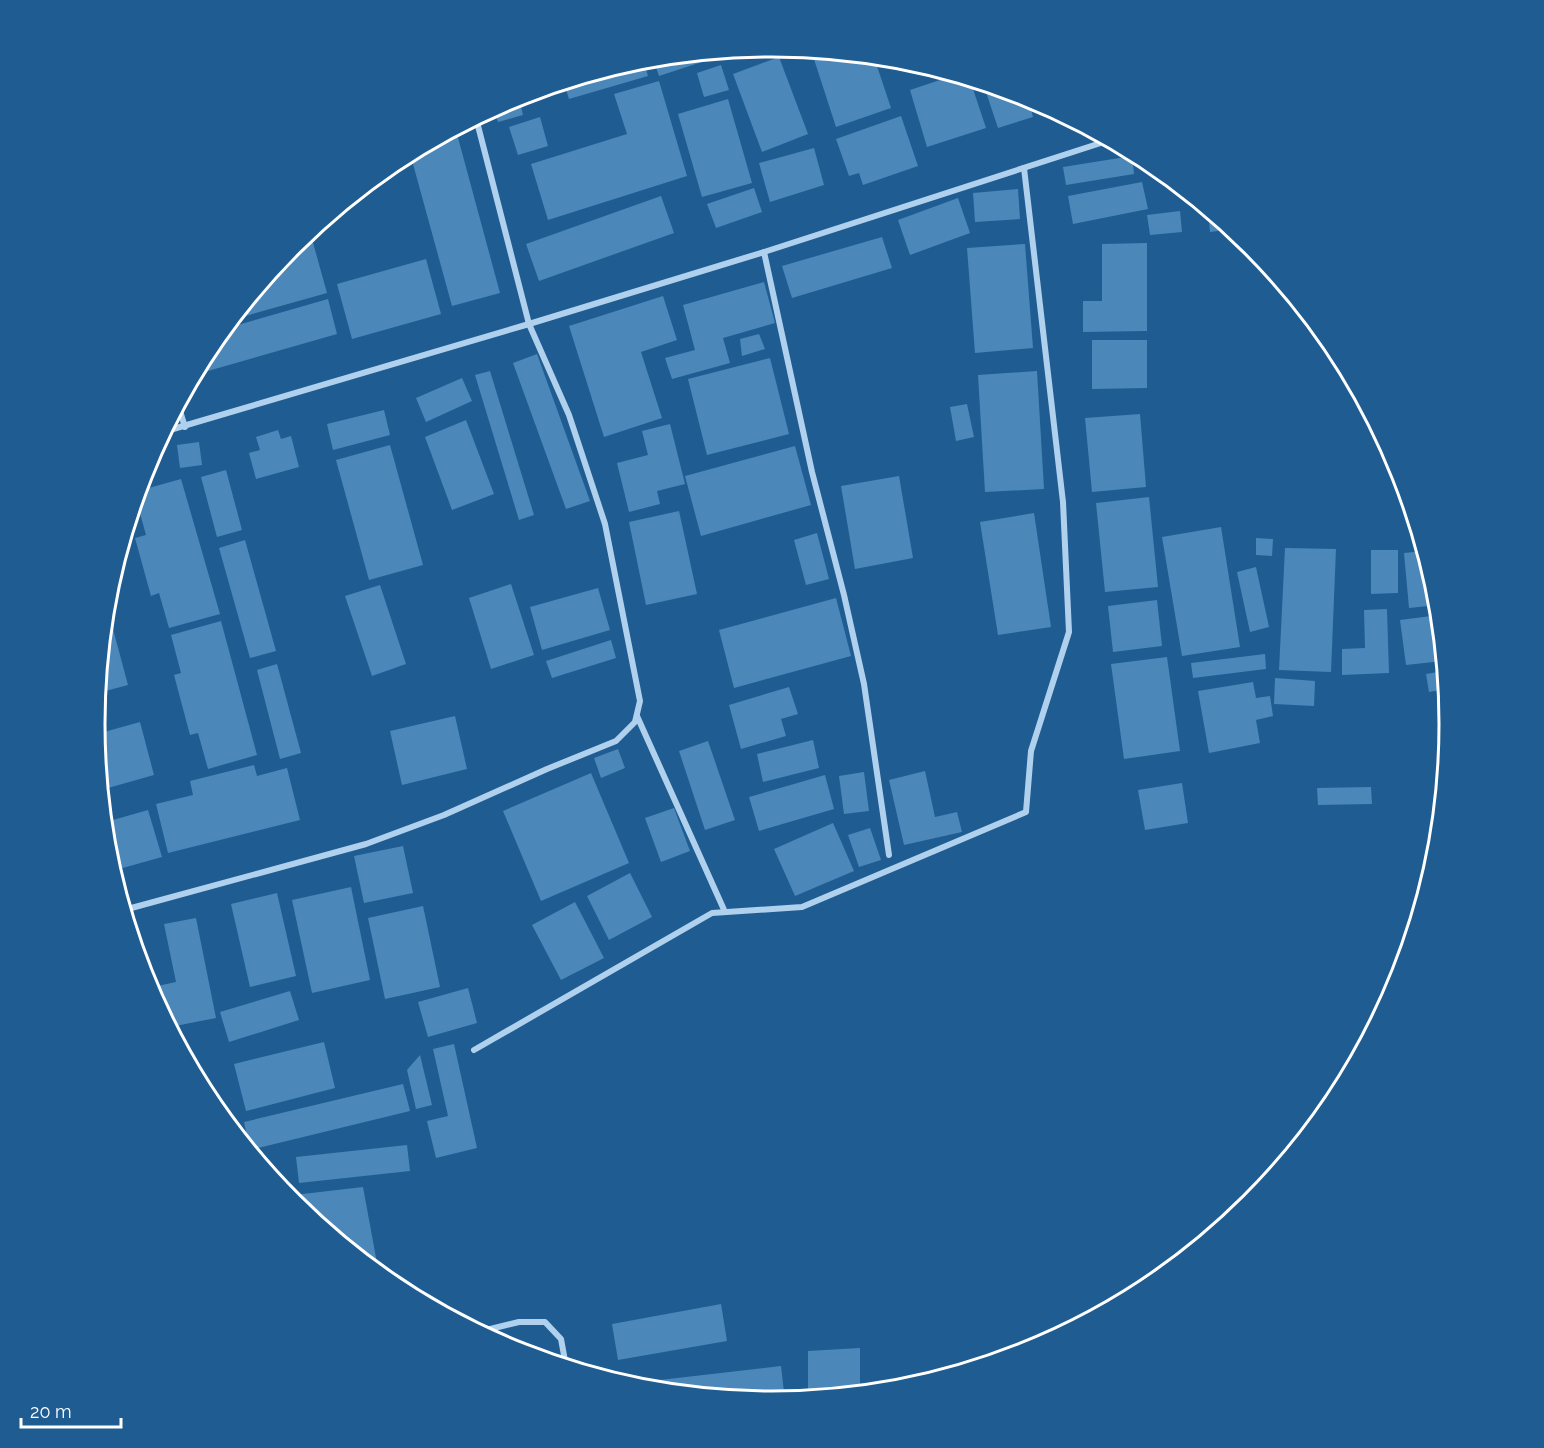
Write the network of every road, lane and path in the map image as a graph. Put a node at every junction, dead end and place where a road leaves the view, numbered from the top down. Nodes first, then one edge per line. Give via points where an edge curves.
1 (478, 126) edge
2 (1100, 143) edge
3 (1024, 168) junction
4 (764, 252) junction
5 (529, 324) junction
6 (181, 415) edge
7 (185, 427) junction
8 (174, 430) edge
9 (637, 716) junction
10 (889, 855) dead end
11 (131, 908) edge
12 (725, 912) junction
13 (474, 1050) dead end
14 (492, 1329) edge
15 (565, 1358) edge

1 - 5 street
2 - 3 street
3 - 4 street
3 - 12 street via 1063,502 1070,632 1031,751 1026,812 802,907
4 - 5 street
4 - 10 street via 864,684
5 - 7 street
5 - 9 street via 569,415 605,524 640,701
6 - 7 street
7 - 8 street
9 - 11 street via 616,741 444,815 366,844
9 - 12 street
12 - 13 street via 712,914
14 - 15 street via 519,1322 545,1322 561,1339

